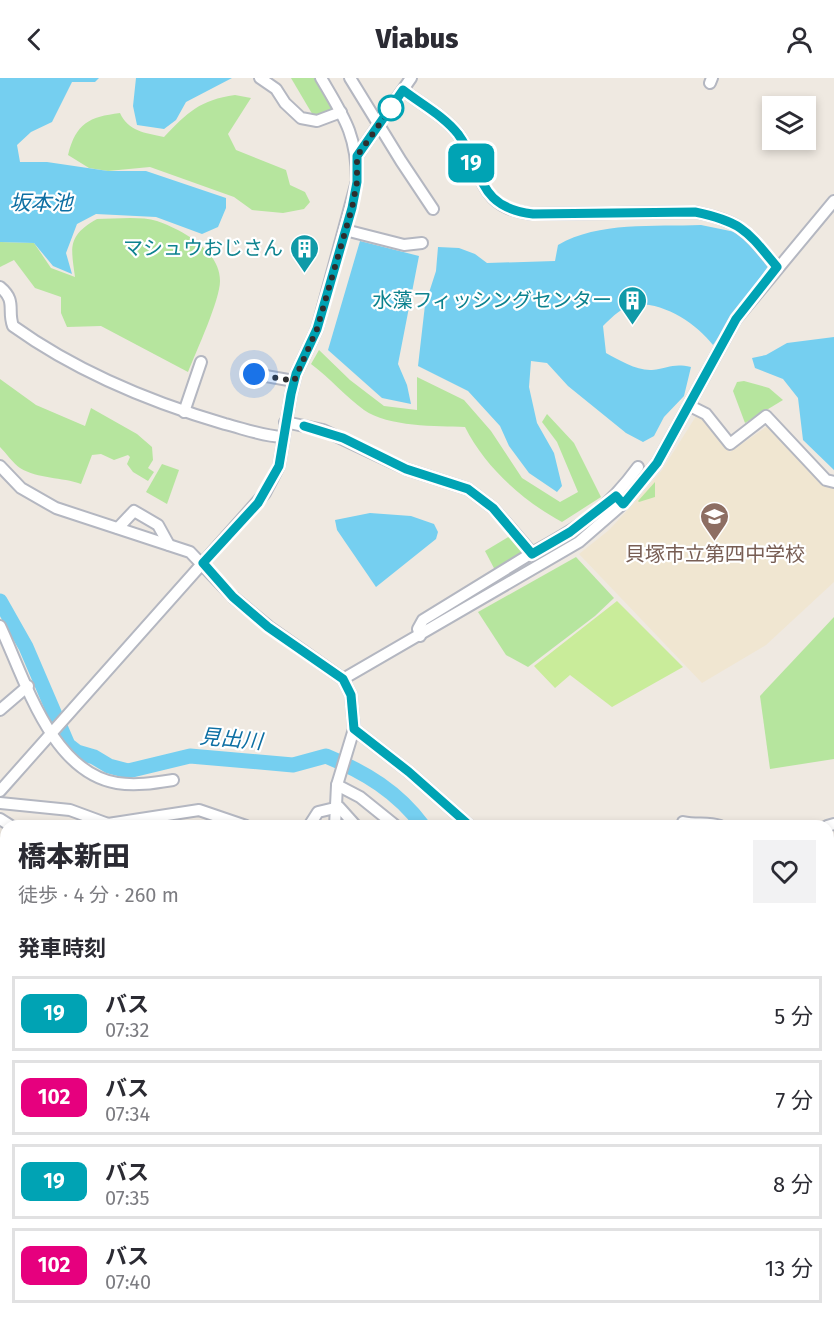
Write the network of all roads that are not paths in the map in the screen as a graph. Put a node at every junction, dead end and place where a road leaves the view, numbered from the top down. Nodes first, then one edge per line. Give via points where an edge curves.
1 (260, 78) edge
2 (321, 78) edge
3 (350, 78) edge
4 (411, 78) edge
5 (403, 90) junction
6 (341, 112) junction
7 (379, 124) junction
8 (357, 156) junction
9 (834, 201) edge
10 (433, 209) dead end
11 (345, 230) junction
12 (422, 243) dead end
13 (777, 267) junction
14 (0, 287) edge
15 (201, 362) dead end
16 (254, 374) dead end
17 (294, 381) junction
18 (690, 406) junction
19 (184, 412) junction
20 (285, 422) junction
21 (283, 437) junction
22 (0, 466) edge
23 (638, 467) dead end
24 (834, 482) edge
25 (619, 500) junction
26 (118, 528) junction
27 (169, 545) junction
28 (532, 554) junction
29 (203, 563) junction
30 (0, 626) edge
31 (420, 636) junction
32 (343, 679) junction
33 (28, 687) junction
34 (2, 704) edge
35 (354, 729) junction
36 (50, 735) junction
37 (173, 780) dead end
38 (337, 785) junction
39 (0, 791) edge
40 (0, 803) edge
41 (334, 807) junction
42 (97, 820) edge
43 (134, 820) edge
44 (229, 820) edge
45 (313, 820) edge
46 (335, 820) edge
47 (352, 820) edge
48 (389, 820) edge
49 (463, 820) edge

1 - 6 street via 276,89 301,118 317,122
2 - 6 street
3 - 7 street
4 - 5 street
5 - 7 street
5 - 13 street via 459,135 480,184 508,208 533,214 711,215 747,231
6 - 8 street
7 - 8 street
7 - 10 street
8 - 11 street via 357,182
9 - 13 street
11 - 12 street via 404,245
11 - 17 street via 317,329
13 - 18 street via 736,319
14 - 19 street via 12,304 13,327 45,349 155,403
15 - 19 street
16 - 17 street
17 - 20 street
18 - 24 street via 706,414 730,444 766,417 826,480
18 - 25 street via 657,463
19 - 21 street via 264,436
20 - 21 street
20 - 28 street via 323,430 406,469 468,489 493,508
21 - 29 street via 279,466 265,493
22 - 26 street via 21,488 56,508
23 - 25 street
25 - 28 street
25 - 31 street via 579,542
26 - 27 street
26 - 27 street via 134,511 158,525
27 - 29 street via 190,552
28 - 31 street via 423,620 418,629
29 - 32 street via 233,597 268,627
29 - 36 street
30 - 33 street
31 - 32 street
32 - 35 street via 351,695
33 - 34 street
33 - 36 street
35 - 38 street
35 - 49 street
36 - 37 street via 81,767 116,783 145,785
36 - 39 street
38 - 41 street
38 - 48 street
40 - 42 street via 70,810
41 - 45 street via 318,812
41 - 46 street
41 - 47 street
43 - 44 street via 200,810

